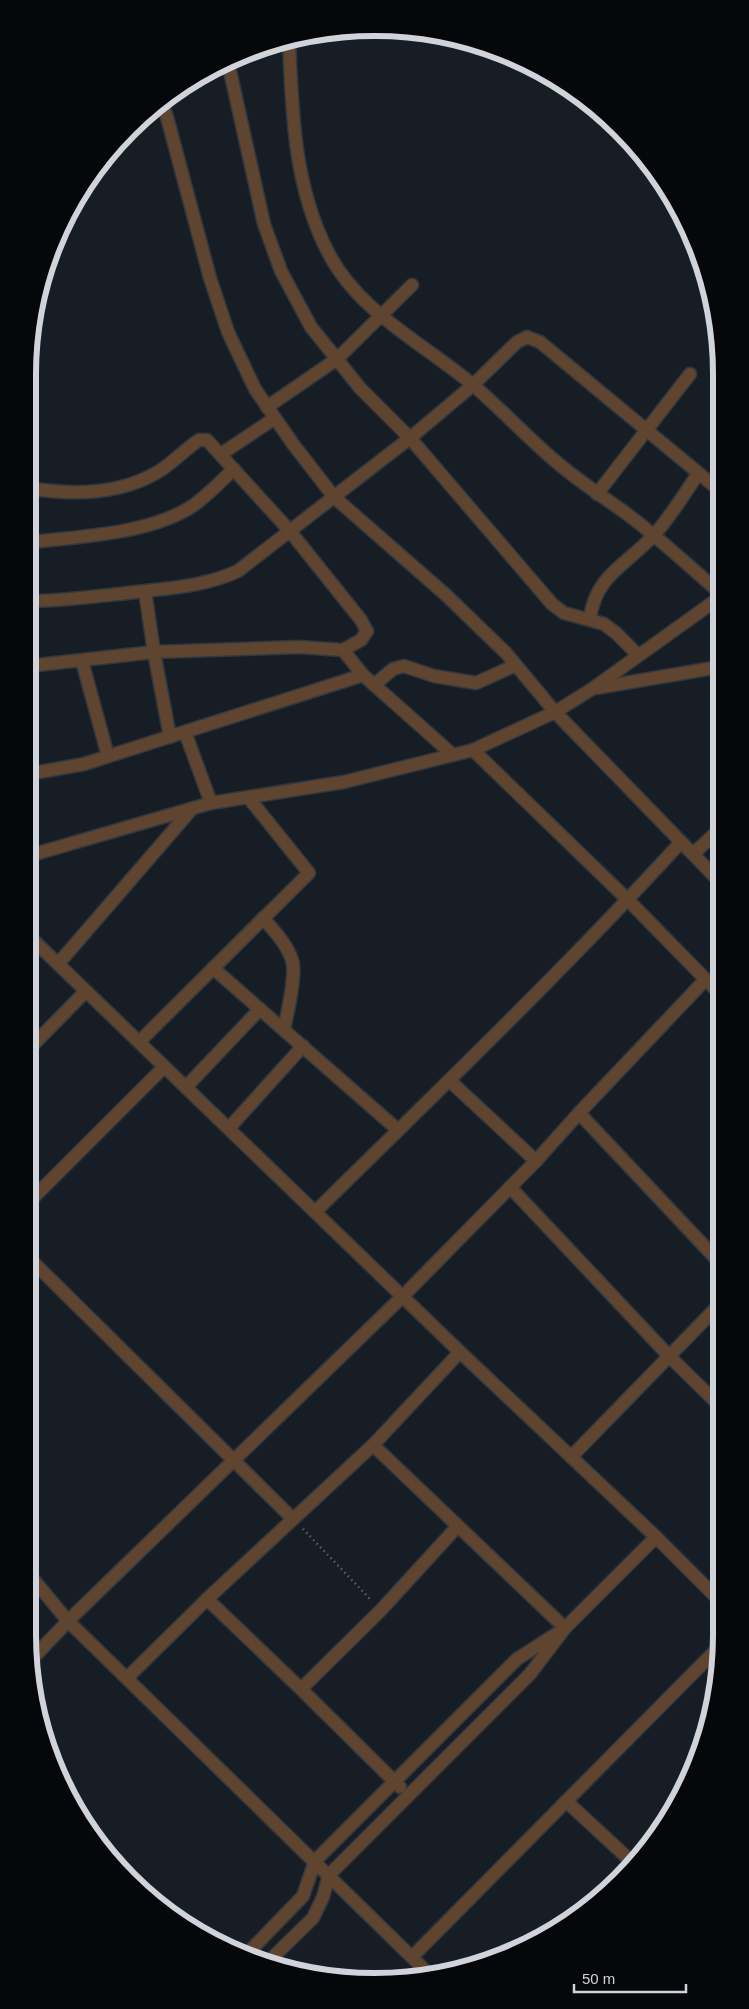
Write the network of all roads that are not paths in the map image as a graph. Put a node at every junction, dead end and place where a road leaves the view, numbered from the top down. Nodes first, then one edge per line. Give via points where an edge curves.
1 (289, 47) edge
2 (230, 69) edge
3 (164, 110) edge
4 (412, 286) dead end
5 (382, 316) junction
6 (337, 360) junction
7 (690, 374) dead end
8 (473, 385) junction
9 (267, 407) junction
10 (275, 418) junction
11 (646, 431) junction
12 (410, 438) junction
13 (221, 454) junction
14 (234, 469) junction
15 (698, 474) junction
16 (713, 485) edge
17 (36, 489) edge
18 (597, 494) junction
19 (334, 497) junction
20 (289, 530) junction
21 (653, 536) junction
22 (36, 542) edge
23 (713, 587) edge
24 (145, 591) junction
25 (36, 601) edge
26 (713, 602) edge
27 (590, 619) junction
28 (343, 650) junction
29 (154, 652) junction
30 (638, 655) junction
31 (82, 661) junction
32 (36, 665) edge
33 (516, 665) junction
34 (713, 668) edge
35 (363, 675) junction
36 (374, 685) junction
37 (592, 689) junction
38 (555, 712) junction
39 (185, 732) junction
40 (170, 736) junction
41 (473, 750) junction
42 (453, 755) junction
43 (108, 756) junction
44 (36, 773) edge
45 (248, 797) junction
46 (211, 803) junction
47 (190, 811) junction
48 (713, 835) edge
49 (681, 842) junction
50 (36, 854) edge
51 (693, 854) junction
52 (713, 875) edge
53 (628, 900) junction
54 (264, 918) junction
55 (36, 943) edge
56 (58, 964) junction
57 (213, 968) junction
58 (706, 979) junction
59 (713, 986) edge
60 (86, 991) junction
61 (260, 1009) junction
62 (284, 1030) junction
63 (36, 1042) edge
64 (139, 1042) junction
65 (303, 1046) junction
66 (164, 1067) junction
67 (450, 1081) junction
68 (186, 1087) junction
69 (579, 1113) junction
70 (228, 1128) junction
71 (398, 1130) junction
72 (536, 1161) junction
73 (510, 1187) junction
74 (36, 1195) edge
75 (315, 1212) junction
76 (713, 1255) edge
77 (36, 1265) edge
78 (403, 1296) junction
79 (713, 1311) edge
80 (460, 1352) junction
81 (670, 1357) junction
82 (713, 1399) edge
83 (373, 1445) junction
84 (571, 1457) junction
85 (234, 1461) junction
86 (293, 1519) junction
87 (457, 1527) junction
88 (656, 1537) junction
89 (36, 1583) edge
90 (713, 1594) edge
91 (207, 1599) junction
92 (68, 1621) junction
93 (565, 1628) junction
94 (37, 1654) edge
95 (712, 1654) edge
96 (127, 1678) junction
97 (301, 1689) junction
98 (394, 1781) junction
99 (408, 1795) junction
100 (566, 1801) junction
101 (628, 1859) edge
102 (315, 1861) junction
103 (329, 1874) junction
104 (251, 1949) edge
105 (273, 1957) edge
106 (412, 1957) junction
107 (424, 1969) edge

1 - 5 street via 292,113 311,213 347,284
2 - 6 street via 264,224 281,271 311,327
3 - 9 street via 228,332
4 - 5 street
5 - 6 street
5 - 8 street
6 - 9 street
6 - 12 street
7 - 11 street
8 - 11 street via 517,342 533,338
8 - 12 street
8 - 18 street via 554,460
9 - 10 street
10 - 13 street
10 - 19 street
11 - 15 street
11 - 18 street
12 - 19 street
12 - 27 street via 552,604 564,613
13 - 14 street
13 - 17 street via 209,441 201,439 156,473 133,483 93,492 57,493
14 - 20 street
14 - 22 street via 194,505 170,517 139,527
15 - 16 street
15 - 21 street
18 - 21 street
19 - 20 street
19 - 33 street via 446,595
20 - 24 street via 229,575 187,586
20 - 28 street via 366,628 366,635 361,640
21 - 23 street
21 - 27 street via 602,585 594,598
24 - 25 street
24 - 29 street
26 - 30 street
27 - 30 street via 604,624
28 - 29 street via 299,647
28 - 35 street
29 - 31 street
29 - 40 street
30 - 37 street
31 - 32 street
31 - 43 street
33 - 36 street via 476,683 434,676 404,666 393,669
33 - 38 street
34 - 37 street
35 - 36 street
35 - 39 street
36 - 42 street
37 - 38 street
38 - 41 street
38 - 49 street
39 - 40 street
39 - 46 street
40 - 43 street
41 - 42 street
41 - 53 street
42 - 45 street via 344,782
43 - 44 street
45 - 46 street
45 - 54 street via 308,873
46 - 47 street
47 - 50 street
47 - 56 street
48 - 51 street
49 - 51 street
49 - 53 street
51 - 52 street
53 - 58 street
53 - 67 street
54 - 57 street
54 - 62 street via 286,946 293,962
55 - 56 street
56 - 60 street
57 - 61 street
57 - 64 street
58 - 59 street
58 - 69 street
60 - 63 street
60 - 64 street
61 - 62 street
61 - 68 street
62 - 65 street
64 - 66 street
65 - 70 street
65 - 71 street
66 - 68 street
66 - 74 street
67 - 71 street
67 - 72 street
68 - 70 street
69 - 72 street
69 - 76 street
70 - 75 street
71 - 75 street
72 - 73 street
73 - 78 street
73 - 81 street
75 - 78 street
77 - 85 street
78 - 80 street
78 - 85 street
79 - 81 street
80 - 83 street
80 - 84 street
81 - 82 street
81 - 84 street
83 - 86 street
83 - 87 street
84 - 88 street
85 - 86 street
85 - 92 street
86 - 91 street
87 - 93 street
87 - 97 street via 381,1610
88 - 90 street
88 - 93 street
89 - 92 street
91 - 96 street
91 - 97 street
92 - 94 street
92 - 96 street
93 - 98 street via 517,1659
93 - 99 street via 530,1674
95 - 100 street
96 - 102 street
97 - 98 street
98 - 99 street
98 - 102 street
99 - 103 street
100 - 101 street
100 - 106 street
102 - 103 street
102 - 104 street via 303,1896
103 - 105 street via 313,1918
103 - 106 street
106 - 107 street

